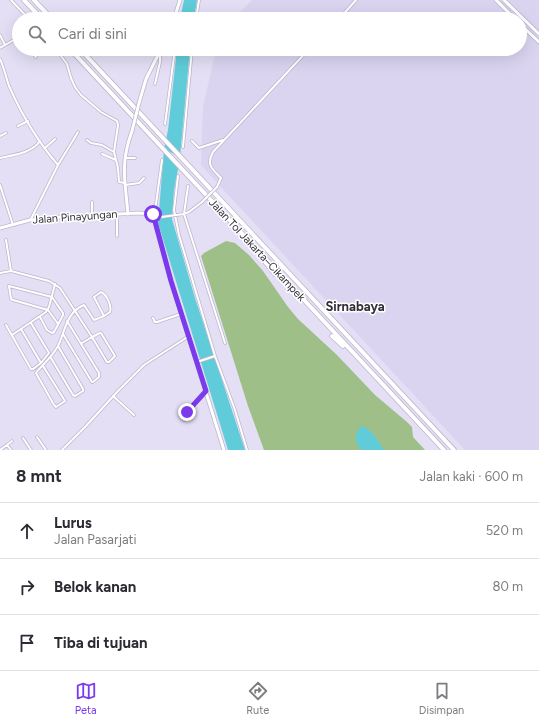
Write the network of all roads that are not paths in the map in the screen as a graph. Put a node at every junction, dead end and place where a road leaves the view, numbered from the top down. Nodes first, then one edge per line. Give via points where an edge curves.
1 (11, 0) edge
2 (24, 0) edge
3 (34, 0) edge
4 (180, 0) edge
5 (199, 0) edge
6 (356, 0) edge
7 (496, 0) edge
8 (504, 0) edge
9 (512, 8) junction
10 (22, 12) edge
11 (35, 12) edge
12 (45, 12) edge
13 (176, 12) edge
14 (197, 12) edge
15 (345, 12) edge
16 (508, 12) joint
17 (516, 12) edge
18 (527, 22) edge
19 (527, 31) edge
20 (539, 34) edge
21 (0, 35) edge
22 (12, 41) edge
23 (539, 42) edge
24 (6, 45) junction
25 (0, 48) edge
26 (61, 56) edge
27 (77, 56) edge
28 (86, 56) edge
29 (158, 56) edge
30 (160, 56) edge
31 (174, 56) edge
32 (191, 56) edge
33 (303, 56) edge
34 (0, 59) edge
35 (156, 84) dead end
36 (28, 121) junction
37 (165, 124) dead end
38 (18, 126) dead end
39 (78, 132) dead end
40 (6, 133) dead end
41 (0, 136) edge
42 (56, 139) dead end
43 (224, 139) junction
44 (87, 140) dead end
45 (40, 141) junction
46 (192, 141) dead end
47 (183, 146) dead end
48 (45, 148) junction
49 (114, 152) junction
50 (102, 154) dead end
51 (0, 158) edge
52 (124, 158) junction
53 (135, 158) dead end
54 (116, 160) junction
55 (162, 160) dead end
56 (58, 165) junction
57 (178, 176) dead end
58 (144, 178) dead end
59 (125, 184) junction
60 (0, 185) edge
61 (188, 186) dead end
62 (92, 202) dead end
63 (117, 214) junction
64 (128, 214) junction
65 (184, 214) junction
66 (92, 215) junction
67 (154, 216) junction
68 (173, 216) junction
69 (30, 220) junction
70 (13, 225) junction
71 (0, 228) edge
72 (117, 236) dead end
73 (6, 240) dead end
74 (259, 251) junction
75 (11, 271) junction
76 (0, 273) edge
77 (275, 274) dead end
78 (55, 284) junction
79 (52, 297) junction
80 (48, 310) junction
81 (75, 310) junction
82 (182, 314) junction
83 (104, 316) junction
84 (40, 317) junction
85 (152, 318) dead end
86 (67, 321) junction
87 (31, 323) junction
88 (58, 324) junction
89 (6, 325) dead end
90 (21, 328) junction
91 (63, 334) junction
92 (12, 335) junction
93 (189, 336) junction
94 (332, 336) dead end
95 (92, 337) junction
96 (82, 343) junction
97 (224, 343) dead end
98 (58, 346) junction
99 (216, 356) junction
100 (51, 358) junction
101 (199, 361) junction
102 (362, 362) junction
103 (42, 364) junction
104 (206, 391) junction
105 (113, 396) junction
106 (134, 415) dead end
107 (184, 420) dead end
108 (37, 437) dead end
109 (23, 438) dead end
110 (12, 441) dead end
111 (6, 445) junction
112 (0, 450) edge
113 (11, 450) edge
114 (31, 450) edge
115 (46, 450) edge
116 (62, 450) edge
117 (224, 450) edge
118 (247, 450) edge
119 (444, 450) edge
120 (454, 450) edge

1 - 10 street
2 - 11 highway
3 - 12 highway
4 - 13 main road
5 - 14 street
6 - 15 street
7 - 16 main road
8 - 9 main road
9 - 16 main road
9 - 17 main road
18 - 20 main road
19 - 23 main road
21 - 24 street
22 - 24 street
24 - 25 street
26 - 49 street via 80,95 117,121
27 - 74 highway, Jalan Tol Jakarta–Cikampek
28 - 120 highway, Jalan Tol Jakarta–Cikampek
29 - 52 main road, bridge via 146,79
30 - 35 street
31 - 37 street
32 - 47 street
33 - 43 street
34 - 36 street via 8,84
36 - 38 street
36 - 45 street
39 - 56 street
40 - 41 street
42 - 48 street
43 - 46 street via 199,148
43 - 65 street, bridge via 210,160 211,168 221,178 217,187 202,202
44 - 49 street
45 - 48 street
45 - 51 street via 24,152
48 - 56 street
49 - 54 street
50 - 54 street
52 - 53 street
52 - 59 main road
54 - 59 street via 119,182
55 - 67 street
56 - 69 street
57 - 68 street
58 - 59 street via 139,183
59 - 64 main road
60 - 70 street
61 - 65 street
62 - 66 street
63 - 64 main road, Jalan Pinayungan
63 - 66 main road, Jalan Pinayungan
63 - 72 street
64 - 67 main road, Jalan Pinayungan
65 - 68 street
65 - 97 street
66 - 69 main road, Jalan Pinayungan
67 - 68 street
67 - 82 main road
68 - 99 street
69 - 70 main road, Jalan Pinayungan
70 - 71 main road, Jalan Pinayungan
73 - 75 street
74 - 77 highway
74 - 102 highway, Jalan Tol Jakarta–Cikampek
75 - 76 street
75 - 78 street
78 - 79 street
78 - 81 street via 64,292
79 - 80 street
79 - 80 street via 8,287 12,300
79 - 88 street via 63,315
80 - 84 street
80 - 88 street
81 - 83 street via 84,305 94,320
81 - 86 street
81 - 95 street
82 - 85 street via 157,322
82 - 93 main road
83 - 83 street via 110,312 111,307 101,292 94,297
84 - 87 street
84 - 88 street via 50,333 54,332
86 - 91 street
86 - 96 street
87 - 90 street
87 - 103 street via 49,353
89 - 92 street
90 - 92 street
90 - 103 street
91 - 96 street via 93,382 100,375
91 - 98 street
92 - 103 street via 31,369
93 - 101 main road
93 - 105 street via 144,365
94 - 102 highway
95 - 95 street via 100,332 115,358 107,362
95 - 96 street
98 - 100 street
98 - 100 street via 83,391 73,395
99 - 101 street
99 - 118 street
100 - 103 street
101 - 104 main road
102 - 119 highway, Jalan Tol Jakarta–Cikampek
103 - 103 street via 65,401 56,407 36,374
104 - 107 street via 187,412 187,418
104 - 117 main road
105 - 106 street
105 - 116 street
108 - 115 street
109 - 114 street
110 - 111 street
111 - 112 street
111 - 113 street

